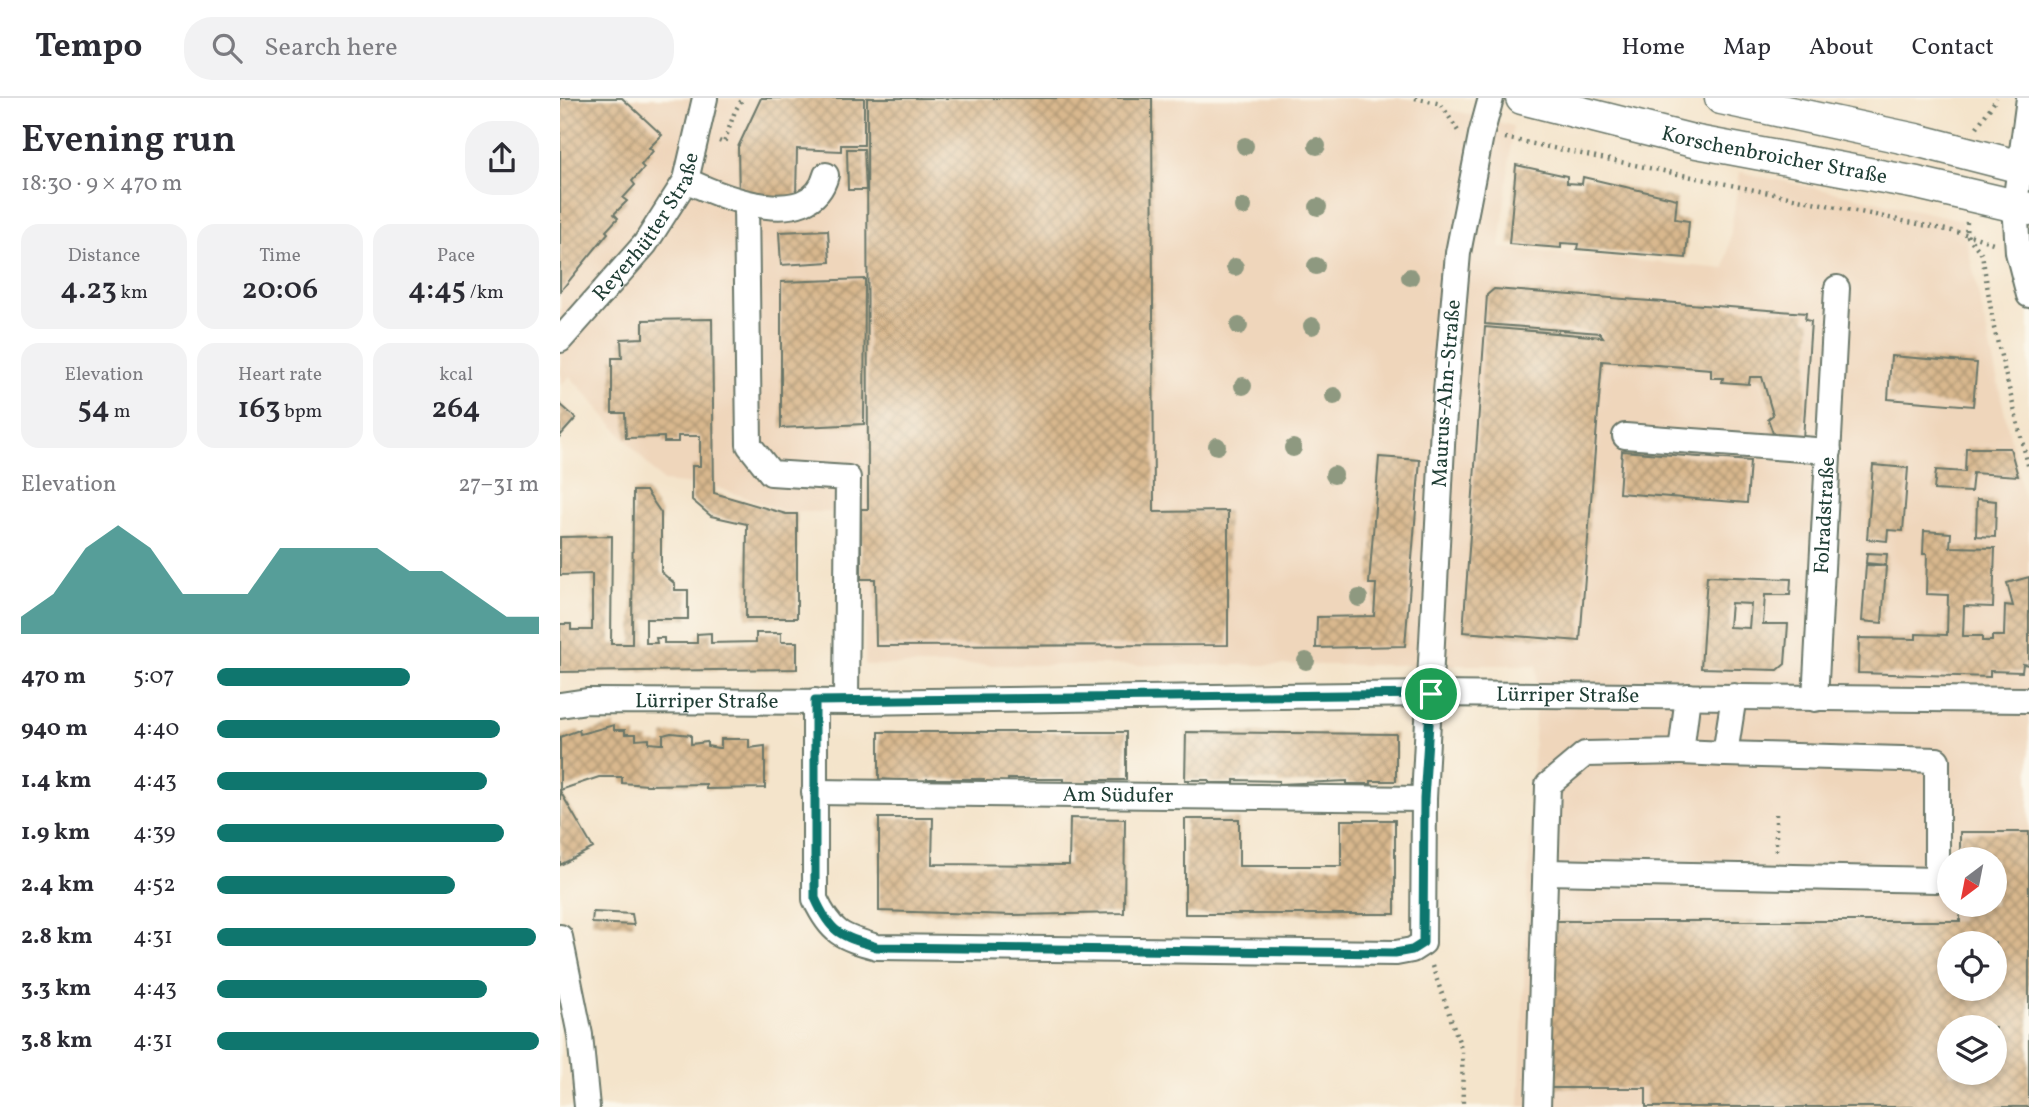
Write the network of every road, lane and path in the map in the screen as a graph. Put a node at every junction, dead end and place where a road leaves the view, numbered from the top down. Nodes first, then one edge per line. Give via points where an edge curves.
1 (705, 98) edge
2 (738, 98) edge
3 (1415, 98) edge
4 (1491, 98) edge
5 (1522, 98) edge
6 (1721, 98) edge
7 (1997, 98) edge
8 (2029, 98) edge
9 (1441, 101) edge
10 (735, 111) dead end
11 (1974, 130) dead end
12 (1481, 135) junction
13 (2025, 167) edge
14 (826, 175) dead end
15 (686, 180) junction
16 (746, 204) junction
17 (2022, 206) edge
18 (1966, 234) junction
19 (2018, 252) junction
20 (1837, 288) dead end
21 (2029, 295) edge
22 (560, 340) edge
23 (1625, 436) dead end
24 (1829, 451) junction
25 (2029, 469) edge
26 (1431, 694) junction
27 (1688, 696) junction
28 (1734, 696) junction
29 (1815, 699) junction
30 (2029, 700) edge
31 (815, 701) junction
32 (846, 701) junction
33 (560, 705) edge
34 (1681, 752) junction
35 (1725, 754) junction
36 (814, 792) junction
37 (1424, 799) junction
38 (1546, 872) junction
39 (560, 937) edge
40 (1423, 943) junction
41 (587, 1107) edge
42 (1463, 1107) edge
43 (1538, 1107) edge

1 - 15 street, Reyerhütter Straße
2 - 10 path
3 - 9 path
4 - 12 street, Maurus-Ahn-Straße
5 - 17 main road, Korschenbroicher Straße via 1697,142
6 - 13 main road, Korschenbroicher Straße
7 - 11 path
8 - 13 street
9 - 12 path via 1457,131
12 - 18 path
12 - 26 street, Maurus-Ahn-Straße via 1458,253 1443,426
13 - 17 street
14 - 16 street via 816,197 804,203
15 - 16 street via 724,199
15 - 22 street, Reyerhütter Straße via 645,244
16 - 32 street via 749,445 771,473 848,478
17 - 19 street
18 - 19 path
18 - 25 path via 1982,254 1994,328
19 - 21 street
20 - 24 street, Folradstraße
23 - 24 street
24 - 29 street, Folradstraße
26 - 27 street, Lürriper Straße
26 - 32 street, Lürriper Straße
26 - 37 street
27 - 28 street, Lürriper Straße
27 - 34 street
28 - 29 street, Lürriper Straße
28 - 35 street
29 - 30 street, Lürriper Straße
31 - 32 street, Lürriper Straße
31 - 33 street, Lürriper Straße via 587,701
31 - 36 street
34 - 35 street
34 - 38 street via 1585,754 1548,785
35 - 38 street via 1937,760 1937,880
36 - 37 street, Am Südufer
36 - 40 street via 815,898 827,924 847,938 877,947 1395,953
37 - 40 street
38 - 43 street
39 - 41 street via 580,1035
40 - 42 path via 1462,1050

